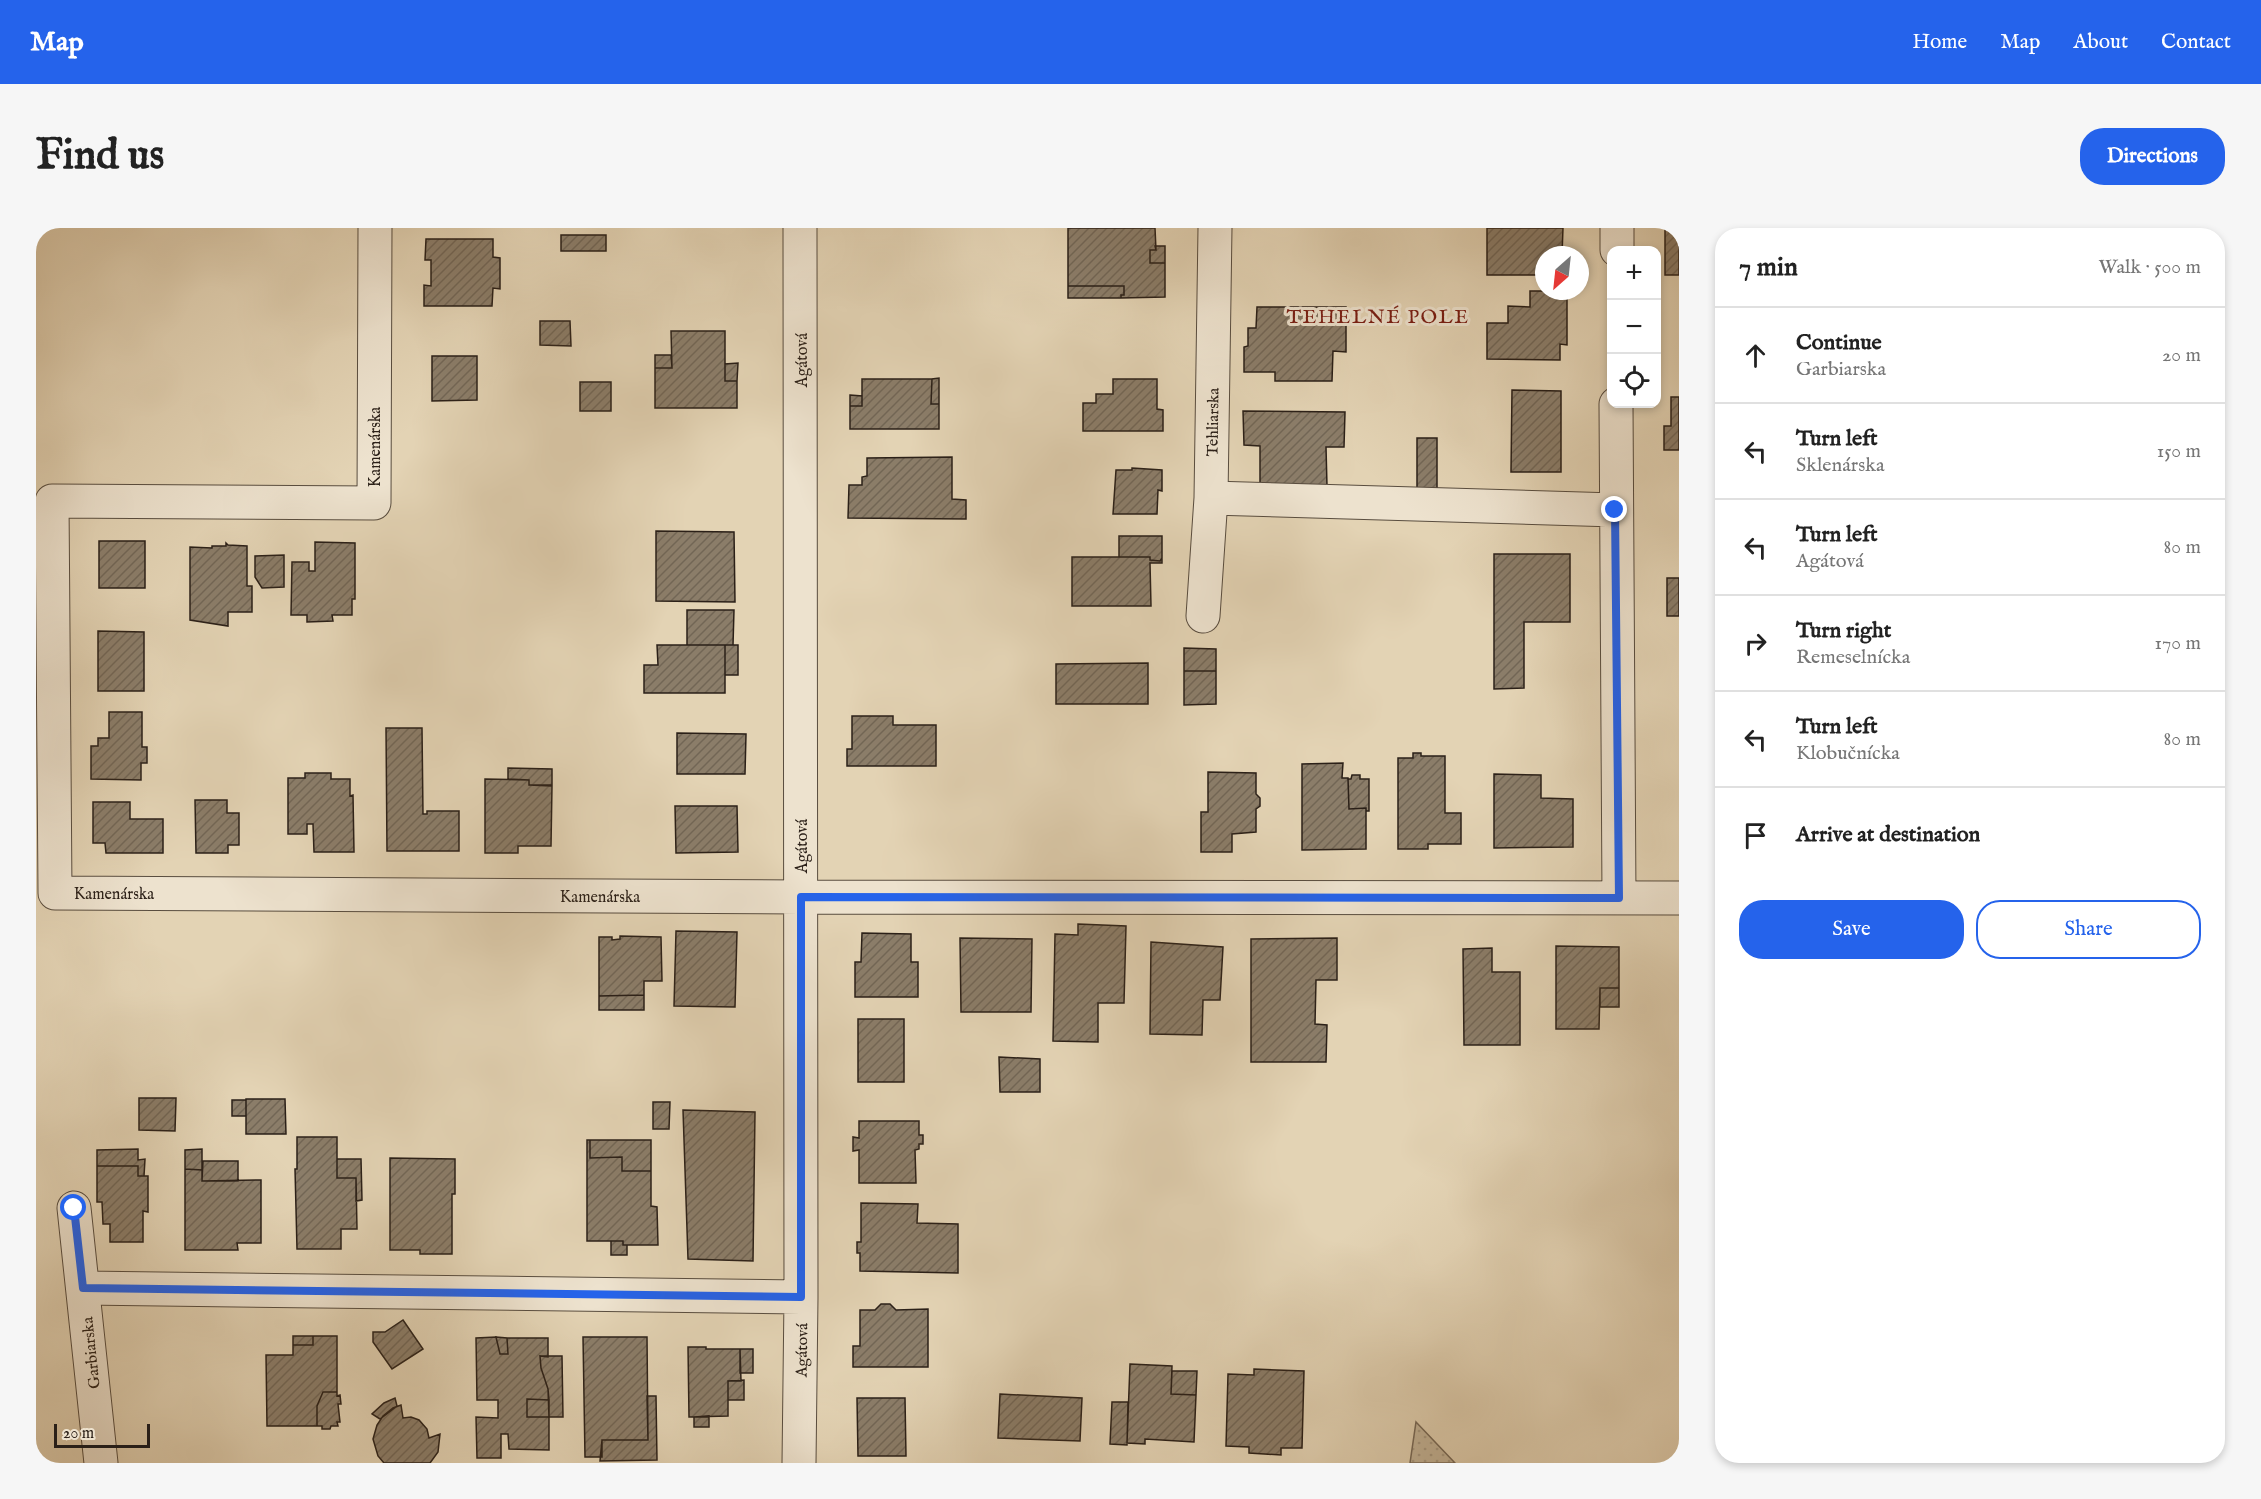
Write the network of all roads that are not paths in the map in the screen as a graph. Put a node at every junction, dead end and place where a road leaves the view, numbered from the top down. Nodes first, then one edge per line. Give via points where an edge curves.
1 (375, 228) edge
2 (800, 228) edge
3 (1215, 228) edge
4 (1617, 228) edge
5 (1617, 246) edge
6 (1616, 408) edge
7 (1211, 498) junction
8 (1615, 510) junction
9 (1203, 616) dead end
10 (801, 897) junction
11 (1619, 898) junction
12 (1679, 898) edge
13 (74, 1208) dead end
14 (83, 1288) junction
15 (801, 1297) junction
16 (101, 1463) edge
17 (799, 1463) edge

1 - 10 street, Kamenárska via 374,503 52,501 56,893
2 - 10 street, Agátová
3 - 7 street, Tehliarska
4 - 5 street
6 - 8 street
7 - 8 street
7 - 9 street, Tehliarska
8 - 11 street
10 - 11 street
10 - 15 street, Agátová
11 - 12 street
13 - 14 street, Garbiarska
14 - 15 street
14 - 16 street, Garbiarska
15 - 17 street, Agátová

